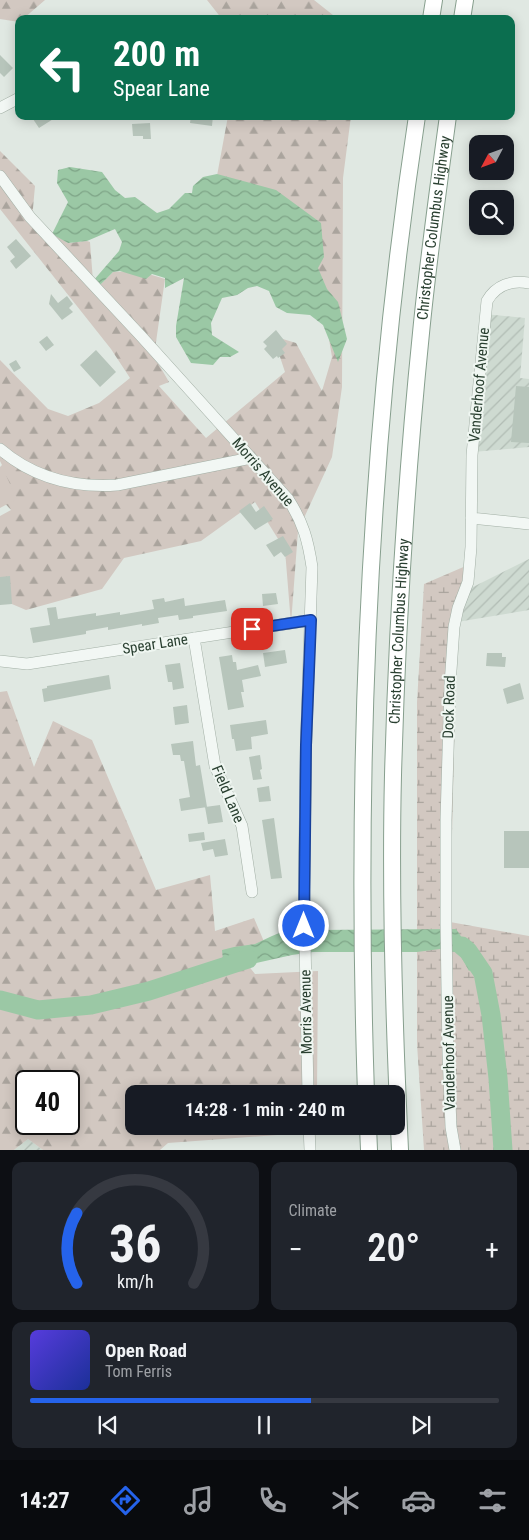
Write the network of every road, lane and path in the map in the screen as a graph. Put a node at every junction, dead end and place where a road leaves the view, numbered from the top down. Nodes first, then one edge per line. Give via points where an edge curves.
1 (434, 0) edge
2 (465, 0) edge
3 (432, 15) edge
4 (463, 15) edge
5 (15, 100) edge
6 (0, 108) edge
7 (416, 120) edge
8 (447, 120) edge
9 (0, 176) edge
10 (529, 283) edge
11 (0, 449) edge
12 (252, 458) junction
13 (471, 518) junction
14 (529, 524) edge
15 (311, 620) junction
16 (194, 638) junction
17 (0, 661) edge
18 (252, 892) dead end
19 (448, 956) joint
20 (308, 1085) edge
21 (366, 1085) edge
22 (309, 1135) edge
23 (368, 1135) edge
24 (310, 1150) edge
25 (369, 1150) edge
26 (400, 1150) edge
27 (455, 1150) edge

1 - 3 highway
2 - 4 highway
5 - 6 street
7 - 21 highway, Christopher Columbus Highway via 406,184 376,485 365,681 362,981
8 - 26 highway, Christopher Columbus Highway via 421,331 404,537 393,776 393,926
9 - 12 street, Morris Avenue via 30,217
10 - 13 street, Vanderhoof Avenue via 504,285 487,301 472,455
11 - 12 street via 44,477 98,486
12 - 15 street, Morris Avenue via 288,499 302,523 312,567
13 - 14 street
13 - 19 street, Dock Road via 468,582 454,628 450,685 446,820
15 - 16 street, Spear Lane
15 - 20 street, Morris Avenue via 304,926
16 - 17 street, Spear Lane via 27,664
16 - 18 street, Field Lane via 215,766 242,826
19 - 27 street, Vanderhoof Avenue via 448,1053
22 - 24 street
23 - 25 highway

